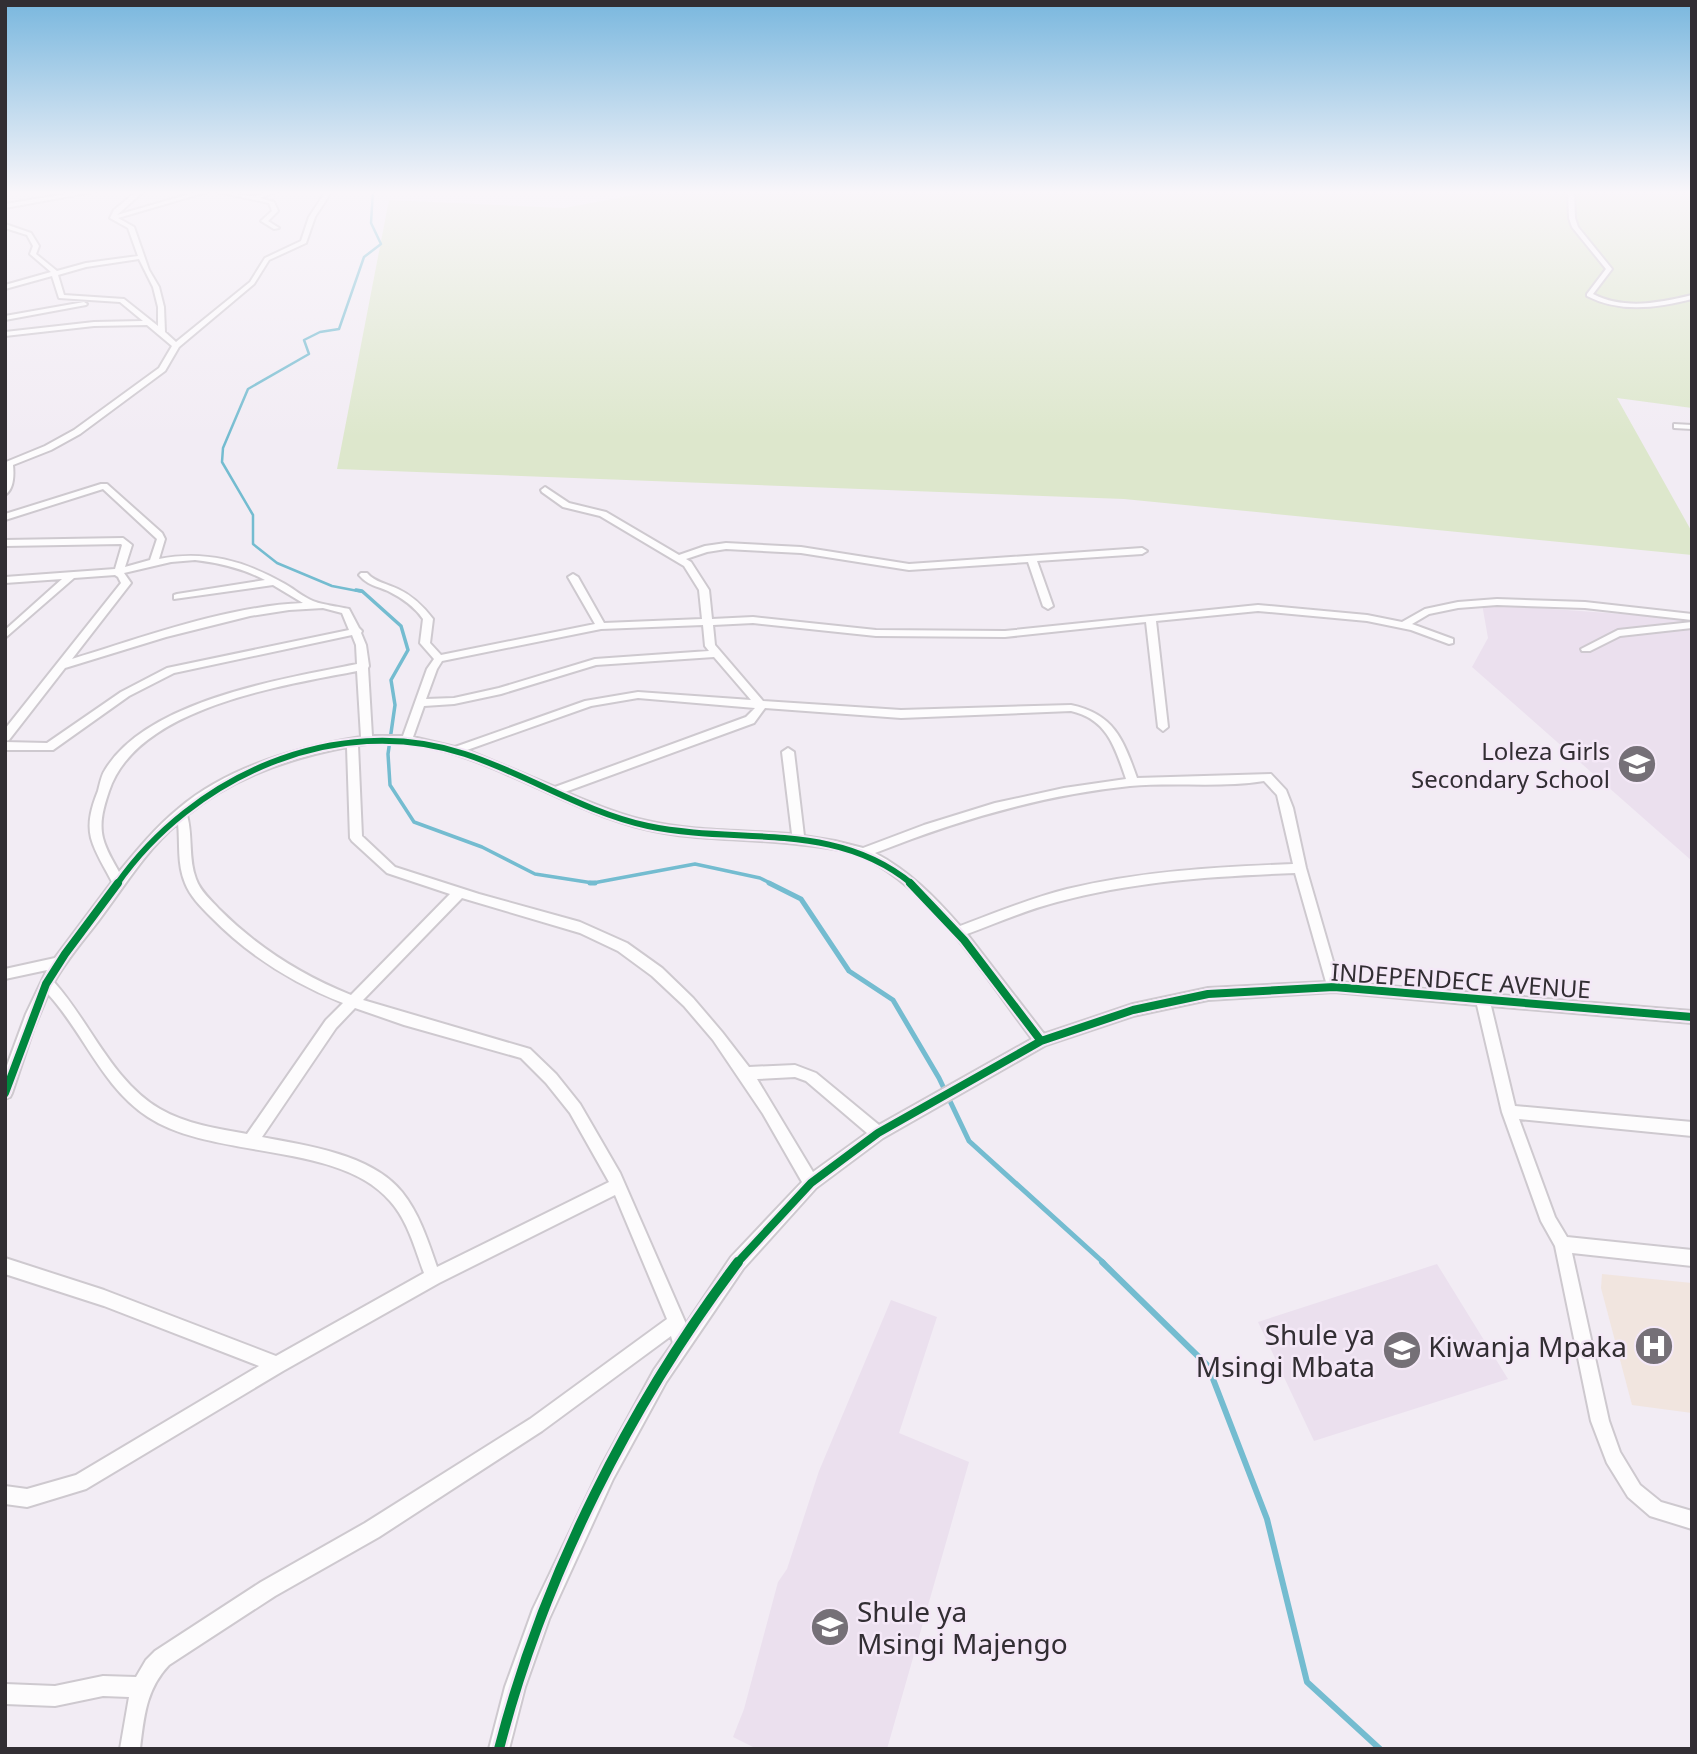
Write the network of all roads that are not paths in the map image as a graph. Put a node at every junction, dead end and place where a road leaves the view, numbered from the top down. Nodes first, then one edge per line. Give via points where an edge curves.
1 (52, 273) edge
2 (67, 273) edge
3 (149, 273) edge
4 (258, 273) edge
5 (1606, 273) edge
6 (56, 277) junction
7 (5, 287) edge
8 (1692, 297) edge
9 (104, 300) junction
10 (5, 318) edge
11 (146, 323) junction
12 (161, 333) junction
13 (5, 334) edge
14 (176, 346) junction
15 (1677, 426) dead end
16 (1692, 427) edge
17 (7, 464) edge
18 (545, 490) dead end
19 (5, 492) edge
20 (5, 517) edge
21 (5, 543) edge
22 (1142, 551) dead end
23 (679, 558) junction
24 (1032, 559) junction
25 (154, 561) junction
26 (118, 571) junction
27 (72, 575) junction
28 (364, 575) dead end
29 (573, 577) dead end
30 (5, 580) edge
31 (274, 582) junction
32 (177, 597) dead end
33 (309, 603) junction
34 (1048, 607) dead end
35 (1692, 617) edge
36 (708, 620) junction
37 (1151, 621) junction
38 (1403, 625) junction
39 (1692, 625) edge
40 (601, 626) junction
41 (357, 631) junction
42 (5, 635) edge
43 (1449, 641) dead end
44 (1586, 649) dead end
45 (715, 654) junction
46 (439, 659) junction
47 (60, 666) junction
48 (364, 666) junction
49 (759, 702) junction
50 (420, 703) junction
51 (1163, 727) dead end
52 (5, 737) edge
53 (373, 739) junction
54 (407, 739) junction
55 (352, 742) junction
56 (5, 746) edge
57 (459, 749) junction
58 (788, 752) dead end
59 (1133, 782) junction
60 (553, 792) junction
61 (181, 812) junction
62 (799, 839) junction
63 (863, 853) junction
64 (1300, 868) junction
65 (117, 881) junction
66 (459, 893) junction
67 (957, 932) junction
68 (59, 962) junction
69 (5, 974) edge
70 (47, 983) junction
71 (1334, 987) junction
72 (1483, 1001) junction
73 (351, 1004) junction
74 (1692, 1017) edge
75 (1041, 1041) junction
76 (742, 1074) junction
77 (5, 1093) edge
78 (1509, 1112) junction
79 (1692, 1129) edge
80 (878, 1133) junction
81 (251, 1141) junction
82 (811, 1183) junction
83 (617, 1186) junction
84 (1562, 1244) junction
85 (1692, 1258) edge
86 (5, 1266) edge
87 (433, 1277) junction
88 (677, 1322) junction
89 (681, 1343) junction
90 (277, 1365) junction
91 (5, 1495) edge
92 (1692, 1520) edge
93 (140, 1688) junction
94 (5, 1694) edge
95 (131, 1749) edge
96 (499, 1749) edge

1 - 6 street
2 - 6 street
3 - 12 street via 161,307
4 - 14 street
5 - 8 street via 1589,295 1636,304
6 - 7 street
6 - 9 street via 58,294 64,299
9 - 10 street
9 - 11 street via 125,302
11 - 12 street
11 - 13 street
12 - 14 street
14 - 17 street via 162,369 77,432
15 - 16 street
17 - 19 street via 10,477
18 - 23 street via 566,505 603,514
20 - 25 street via 104,486 159,532 162,539
21 - 26 street via 123,541 127,545
22 - 24 street
23 - 24 street via 726,546 812,552 909,567
23 - 36 street via 694,570 704,590
24 - 34 street
25 - 26 street
25 - 31 street via 190,556 234,562
26 - 27 street
26 - 47 street via 125,583
27 - 30 street
27 - 42 street
28 - 46 street via 402,594 423,611 429,619 425,643
29 - 40 street
31 - 32 street
31 - 33 street
33 - 41 street via 346,611
33 - 47 street via 167,634
35 - 38 street via 1470,602 1440,607
36 - 37 street via 961,635
36 - 40 street
36 - 45 street via 708,640
37 - 38 street via 1269,608
37 - 51 street
38 - 43 street
39 - 44 street via 1618,633
40 - 46 street
41 - 48 street
41 - 56 street via 171,670 49,747
45 - 49 street
45 - 50 street via 595,662 501,691
46 - 50 street
47 - 52 street
48 - 53 street
48 - 65 street via 209,704 161,727 122,753 101,787 96,819 97,838
49 - 57 street via 662,695 618,697 553,714
49 - 59 street via 901,714 1081,709 1113,731
49 - 60 street via 757,716 750,720
50 - 54 street
53 - 54 street
53 - 55 street
54 - 57 street
55 - 61 street via 240,774
55 - 66 street via 356,838 391,870
57 - 60 street
58 - 62 street
59 - 63 street via 998,807
59 - 64 street via 1266,777 1282,793
60 - 62 street via 649,826
61 - 65 street
61 - 73 street via 191,883 213,911 268,961
62 - 63 street
63 - 67 street via 914,887
64 - 67 street via 1197,872 1122,882 1065,894
64 - 71 street
65 - 68 street
66 - 73 street
66 - 76 street via 586,929 632,954 685,997
67 - 75 street
68 - 69 street
68 - 70 street
70 - 77 street
70 - 81 street via 66,1001 83,1031 139,1103 178,1126
71 - 72 street, INDEPENDECE AVENUE
71 - 75 street, INDEPENDECE AVENUE via 1208,994 1133,1010
72 - 74 street, INDEPENDECE AVENUE
72 - 78 street
73 - 81 street via 331,1024
73 - 83 street via 524,1054 570,1102
75 - 80 street, INDEPENDECE AVENUE
76 - 80 street via 795,1071 811,1077
76 - 82 street
78 - 79 street
78 - 84 street
80 - 82 street, INDEPENDECE AVENUE
81 - 87 street via 345,1166 382,1181 396,1196
82 - 89 street, INDEPENDECE AVENUE via 737,1263
83 - 87 street
83 - 88 street
84 - 85 street
84 - 92 street via 1600,1422 1613,1457 1634,1491 1656,1510
86 - 90 street via 104,1298
87 - 90 street
88 - 89 street
88 - 93 street via 536,1425 162,1658 147,1671
89 - 96 street, INDEPENDECE AVENUE via 612,1462 540,1616
90 - 91 street via 80,1483 27,1498
93 - 94 street via 103,1686 55,1696
93 - 95 street

